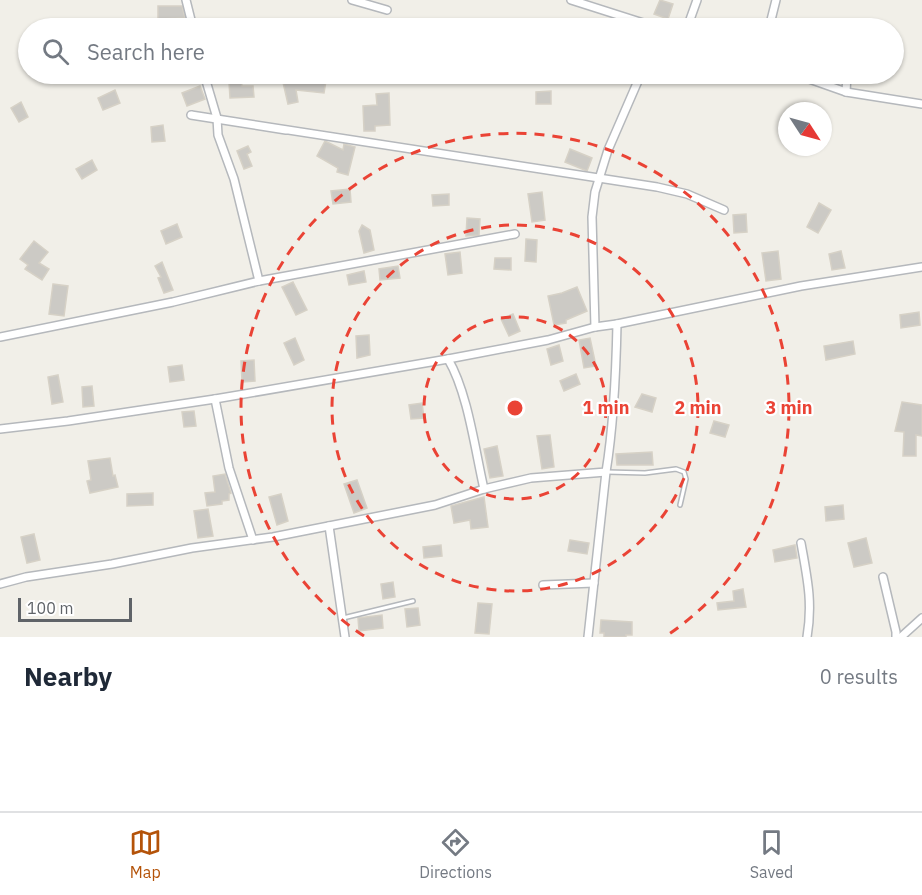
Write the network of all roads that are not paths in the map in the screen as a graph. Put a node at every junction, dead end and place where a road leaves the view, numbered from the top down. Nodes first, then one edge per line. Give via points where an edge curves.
1 (186, 0) edge
2 (352, 0) edge
3 (571, 0) edge
4 (697, 0) edge
5 (776, 0) edge
6 (387, 10) dead end
7 (190, 18) edge
8 (628, 18) edge
9 (691, 18) edge
10 (772, 18) edge
11 (207, 84) edge
12 (636, 84) edge
13 (823, 84) edge
14 (846, 84) edge
15 (846, 92) junction
16 (922, 104) edge
17 (191, 115) junction
18 (217, 118) junction
19 (286, 130) dead end
20 (598, 177) junction
21 (724, 210) dead end
22 (515, 234) dead end
23 (922, 267) edge
24 (259, 281) junction
25 (617, 324) junction
26 (596, 327) junction
27 (0, 337) edge
28 (448, 359) junction
29 (215, 399) junction
30 (0, 429) edge
31 (606, 472) junction
32 (483, 489) junction
33 (680, 505) dead end
34 (329, 526) junction
35 (253, 540) junction
36 (801, 543) dead end
37 (883, 577) dead end
38 (594, 583) junction
39 (0, 584) edge
40 (543, 585) dead end
41 (413, 601) dead end
42 (344, 618) junction
43 (922, 618) edge
44 (345, 637) edge
45 (588, 637) edge
46 (807, 637) edge
47 (896, 637) edge
48 (901, 637) edge

1 - 7 street
2 - 6 street
3 - 8 street
4 - 9 street
5 - 10 street
11 - 18 street
12 - 20 street
13 - 15 street
14 - 15 street
15 - 16 street
17 - 18 street
17 - 19 street
17 - 20 street
18 - 24 street via 218,135 234,180
20 - 21 street via 687,194
20 - 26 street via 592,217
22 - 24 street
23 - 25 street via 801,286
24 - 27 street
25 - 26 street
25 - 31 street via 612,438
26 - 28 street
28 - 29 street
28 - 32 street via 455,370
29 - 30 street
29 - 35 street via 229,468
31 - 32 street via 531,478
31 - 33 lane via 684,472
31 - 38 street
32 - 34 street via 435,505
34 - 35 street
34 - 42 street
35 - 39 street
36 - 46 street via 810,591
37 - 47 street
38 - 40 street
38 - 45 street
41 - 42 lane
42 - 44 street
43 - 48 street

